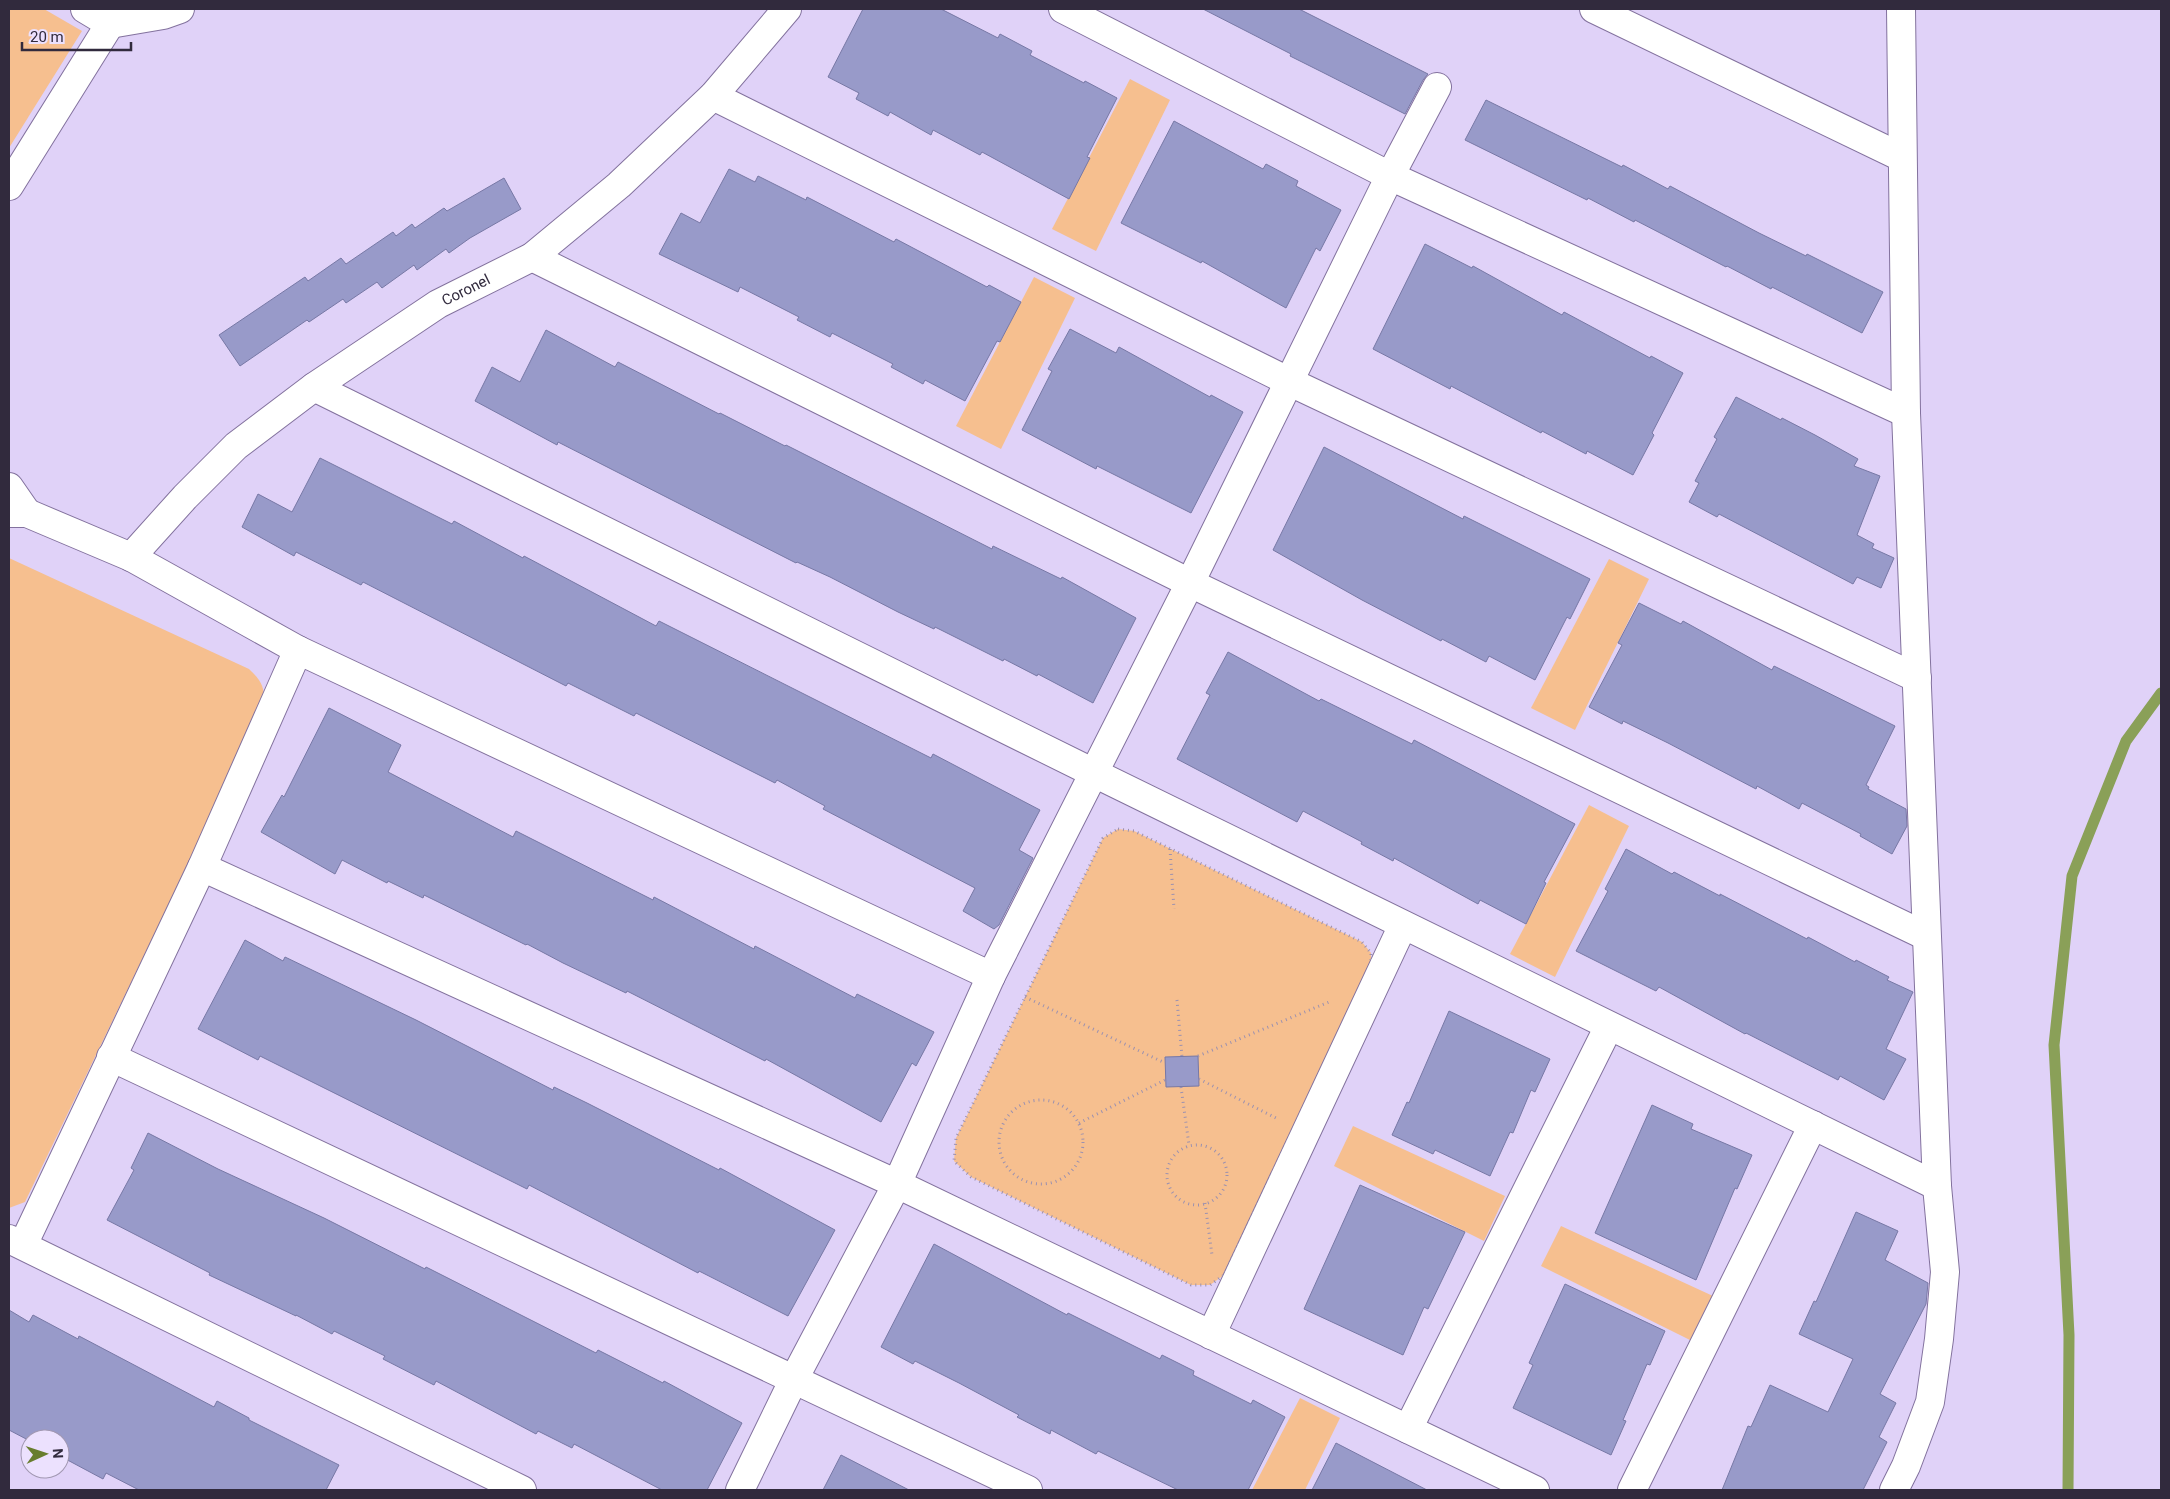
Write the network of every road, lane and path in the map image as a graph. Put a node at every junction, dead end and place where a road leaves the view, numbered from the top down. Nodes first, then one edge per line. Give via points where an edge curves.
1 (85, 9) edge
2 (180, 9) edge
3 (787, 9) edge
4 (1063, 9) edge
5 (1594, 9) edge
6 (1901, 9) edge
7 (110, 24) junction
8 (1437, 87) dead end
9 (713, 96) junction
10 (1902, 157) junction
11 (1390, 176) junction
12 (9, 186) edge
13 (532, 257) junction
14 (1290, 382) junction
15 (314, 388) junction
16 (1906, 413) junction
17 (9, 487) edge
18 (18, 513) edge
19 (132, 557) junction
20 (1190, 583) junction
21 (298, 650) junction
22 (1917, 678) junction
23 (1094, 773) junction
24 (1170, 849) junction
25 (202, 867) junction
26 (1174, 909) dead end
27 (1403, 925) junction
28 (1926, 936) junction
29 (991, 976) junction
30 (1360, 990) junction
31 (1351, 993) dead end
32 (1025, 997) junction
33 (1177, 1000) dead end
34 (1333, 1001) dead end
35 (1609, 1026) junction
36 (1198, 1056) dead end
37 (112, 1057) junction
38 (1182, 1057) dead end
39 (1165, 1064) dead end
40 (1199, 1079) dead end
41 (1165, 1080) dead end
42 (1181, 1087) dead end
43 (1277, 1119) dead end
44 (1079, 1123) junction
45 (1285, 1123) dead end
46 (1813, 1125) junction
47 (1294, 1128) junction
48 (1189, 1145) junction
49 (897, 1184) junction
50 (1937, 1186) junction
51 (1206, 1203) junction
52 (16, 1242) edge
53 (1213, 1262) dead end
54 (1214, 1272) dead end
55 (1216, 1281) junction
56 (1211, 1335) junction
57 (794, 1379) junction
58 (1408, 1429) junction
59 (522, 1490) edge
60 (740, 1490) edge
61 (1028, 1490) edge
62 (1535, 1490) edge
63 (1632, 1490) edge
64 (1894, 1490) edge

1 - 7 street
2 - 7 street
3 - 9 street, Coronel
4 - 11 street
5 - 10 street
6 - 10 street
7 - 12 street
8 - 11 street
9 - 13 street, Coronel via 619,185
9 - 14 street
10 - 16 street
11 - 14 street
11 - 16 street
13 - 15 street, Coronel via 438,304
13 - 20 street
14 - 20 street
14 - 22 street
15 - 19 street, Coronel via 236,446
15 - 23 street
16 - 22 street
17 - 18 street
18 - 19 street
19 - 21 street
20 - 23 street
20 - 28 street
21 - 25 street
21 - 29 street
22 - 28 street
23 - 27 street
23 - 29 street
24 - 26 path
24 - 30 path via 1362,942 1371,953 1371,966
24 - 32 path via 1134,830 1118,829 1103,838
25 - 37 street
25 - 49 street
27 - 35 street
27 - 56 street
28 - 50 street
29 - 49 street
30 - 31 path
30 - 47 path
32 - 39 path
32 - 55 path via 956,1138 954,1161 971,1177 1191,1285 1210,1285
33 - 38 path
34 - 36 path
35 - 46 street
35 - 58 street
37 - 52 street
37 - 57 street
40 - 43 path
41 - 44 path
42 - 48 path
44 - 44 path via 1058,1103 1040,1099 1024,1104 1012,1112 1001,1130 1000,1147 1004,1160 1025,1180 1044,1184 1058,1180 1072,1171 1080,1160 1084,1144
45 - 47 path
46 - 50 street
46 - 63 street
47 - 55 path via 1224,1275
48 - 51 path via 1213,1149 1220,1154 1226,1166 1224,1187
48 - 51 path via 1178,1151 1169,1164 1168,1185 1181,1200 1194,1205
49 - 56 street
49 - 57 street
50 - 64 street via 1945,1272 1939,1339 1930,1402
51 - 53 path
52 - 59 street
54 - 55 path
56 - 58 street
57 - 60 street
57 - 61 street
58 - 62 street

